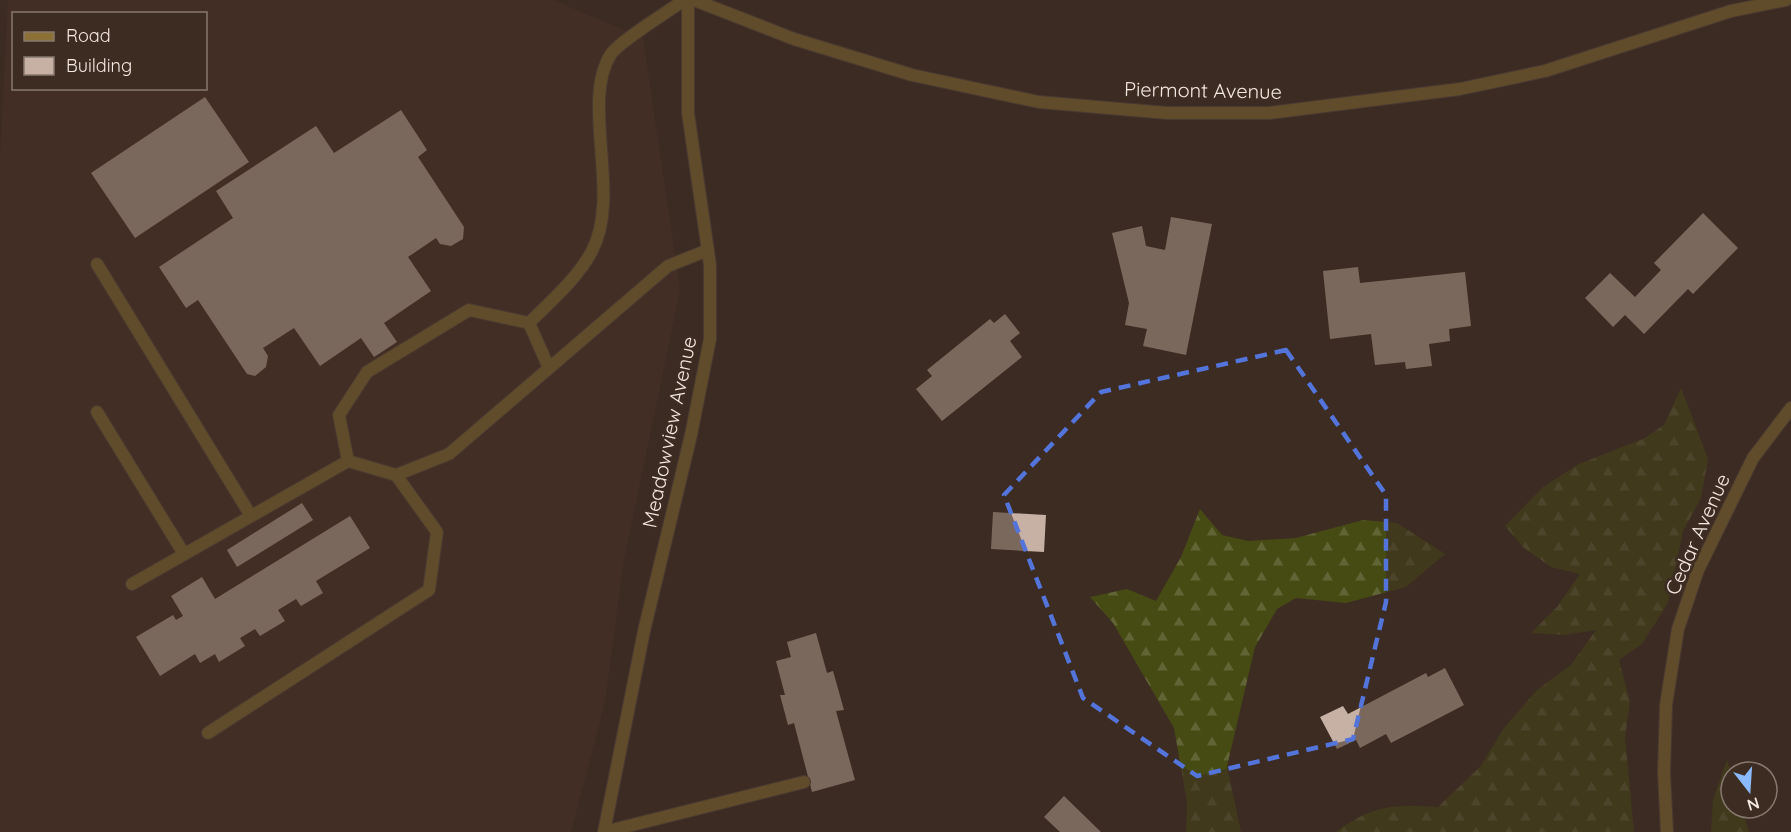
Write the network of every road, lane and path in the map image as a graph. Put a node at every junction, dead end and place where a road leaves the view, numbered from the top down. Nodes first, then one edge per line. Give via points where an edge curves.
1 (686, 0) edge
2 (694, 0) edge
3 (1786, 0) edge
4 (708, 250) junction
5 (97, 264) dead end
6 (529, 323) junction
7 (549, 368) junction
8 (1791, 408) edge
9 (98, 411) dead end
10 (348, 461) junction
11 (396, 475) junction
12 (251, 516) junction
13 (184, 554) junction
14 (132, 584) dead end
15 (208, 733) dead end
16 (804, 782) dead end
17 (604, 832) edge
18 (1667, 832) edge

1 - 4 street, Meadowview Avenue via 688,113
1 - 6 street via 613,51 601,72 602,214 592,250 573,278
2 - 3 street, Piermont Avenue via 794,39 912,75 1039,102 1167,113 1269,113 1460,89 1545,71 1731,11
4 - 7 street via 668,266
4 - 17 street, Meadowview Avenue via 710,339 644,631
5 - 12 street
6 - 7 street
6 - 10 street via 469,310 367,372 339,415
7 - 11 street via 449,454
8 - 18 street, Cedar Avenue via 1753,458 1698,570 1678,628 1666,705
9 - 13 street
10 - 11 street
10 - 12 street
11 - 15 street via 437,532 429,590
12 - 13 street
13 - 14 street
16 - 17 street

